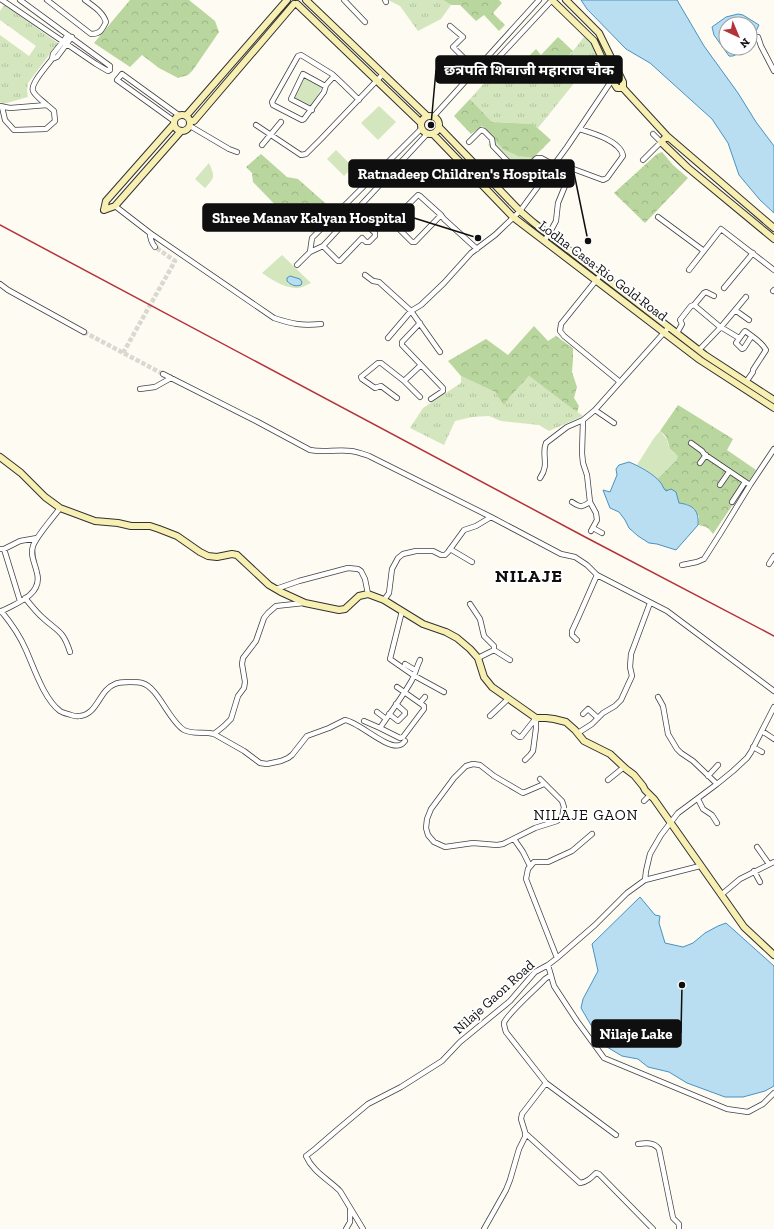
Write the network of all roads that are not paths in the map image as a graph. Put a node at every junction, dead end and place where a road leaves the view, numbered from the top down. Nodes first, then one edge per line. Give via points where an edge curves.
1 (2, 0) edge
2 (20, 0) edge
3 (48, 0) edge
4 (85, 0) edge
5 (287, 0) edge
6 (306, 0) edge
7 (344, 0) edge
8 (539, 0) edge
9 (552, 0) edge
10 (566, 0) edge
11 (298, 3) edge
12 (365, 22) dead end
13 (450, 26) dead end
14 (70, 36) junction
15 (758, 37) dead end
16 (65, 42) junction
17 (499, 57) dead end
18 (476, 70) junction
19 (774, 71) edge
20 (383, 74) junction
21 (334, 76) junction
22 (612, 80) junction
23 (377, 81) junction
24 (325, 86) junction
25 (623, 88) junction
26 (359, 100) junction
27 (47, 105) junction
28 (1, 107) edge
29 (312, 110) junction
30 (430, 117) junction
31 (186, 120) junction
32 (281, 122) dead end
33 (174, 123) junction
34 (256, 124) dead end
35 (421, 125) junction
36 (439, 126) junction
37 (579, 129) junction
38 (181, 132) junction
39 (430, 134) junction
40 (653, 134) dead end
41 (271, 135) junction
42 (667, 136) junction
43 (469, 142) dead end
44 (661, 142) junction
45 (262, 145) dead end
46 (237, 152) dead end
47 (643, 160) dead end
48 (556, 163) junction
49 (382, 169) junction
50 (550, 171) junction
51 (389, 176) junction
52 (724, 186) junction
53 (718, 193) junction
54 (346, 205) junction
55 (115, 206) junction
56 (520, 211) junction
57 (354, 212) junction
58 (442, 215) junction
59 (513, 217) junction
60 (658, 217) dead end
61 (328, 222) junction
62 (774, 228) edge
63 (336, 230) junction
64 (150, 233) junction
65 (549, 234) junction
66 (774, 239) edge
67 (544, 241) junction
68 (322, 246) junction
69 (155, 247) tunnel mouth
70 (477, 249) junction
71 (704, 251) junction
72 (310, 252) junction
73 (753, 253) junction
74 (297, 265) dead end
75 (689, 270) dead end
76 (774, 270) edge
77 (601, 274) junction
78 (365, 275) dead end
79 (596, 281) junction
80 (0, 284) edge
81 (724, 288) dead end
82 (714, 296) dead end
83 (746, 296) dead end
84 (694, 305) junction
85 (735, 310) junction
86 (411, 311) junction
87 (749, 320) dead end
88 (420, 323) junction
89 (321, 324) dead end
90 (669, 327) junction
91 (722, 327) junction
92 (84, 332) tunnel mouth
93 (664, 332) junction
94 (677, 333) junction
95 (752, 336) junction
96 (388, 338) dead end
97 (739, 338) junction
98 (699, 350) junction
99 (440, 352) dead end
100 (421, 365) junction
101 (163, 374) tunnel mouth
102 (172, 378) junction
103 (404, 381) junction
104 (620, 382) junction
105 (746, 382) junction
106 (140, 389) dead end
107 (420, 397) dead end
108 (397, 398) dead end
109 (431, 399) dead end
110 (774, 400) edge
111 (774, 408) edge
112 (595, 410) junction
113 (584, 420) junction
114 (614, 423) dead end
115 (691, 443) dead end
116 (774, 449) edge
117 (706, 455) junction
118 (0, 457) edge
119 (700, 463) dead end
120 (729, 472) junction
121 (540, 478) dead end
122 (748, 484) junction
123 (720, 485) dead end
124 (572, 502) dead end
125 (590, 502) junction
126 (732, 502) dead end
127 (60, 508) junction
128 (491, 516) junction
129 (602, 533) dead end
130 (37, 538) junction
131 (2, 549) edge
132 (450, 549) junction
133 (774, 556) edge
134 (472, 562) dead end
135 (769, 564) dead end
136 (682, 565) dead end
137 (597, 575) junction
138 (276, 589) junction
139 (368, 594) junction
140 (26, 598) junction
141 (384, 600) junction
142 (20, 602) junction
143 (305, 603) junction
144 (650, 603) junction
145 (470, 604) dead end
146 (402, 611) junction
147 (1, 612) edge
148 (577, 640) dead end
149 (494, 650) junction
150 (70, 652) dead end
151 (478, 658) junction
152 (420, 660) dead end
153 (510, 660) dead end
154 (405, 664) dead end
155 (414, 673) junction
156 (397, 687) dead end
157 (774, 691) edge
158 (404, 692) junction
159 (444, 692) dead end
160 (426, 697) dead end
161 (658, 697) dead end
162 (508, 699) junction
163 (420, 703) junction
164 (396, 704) junction
165 (774, 707) edge
166 (377, 712) dead end
167 (389, 714) junction
168 (583, 714) dead end
169 (490, 716) dead end
170 (536, 718) junction
171 (598, 718) junction
172 (386, 719) junction
173 (364, 721) dead end
174 (380, 728) junction
175 (762, 731) junction
176 (514, 733) dead end
177 (578, 733) junction
178 (214, 734) junction
179 (774, 739) edge
180 (405, 741) dead end
181 (753, 747) junction
182 (762, 752) dead end
183 (525, 760) dead end
184 (718, 765) dead end
185 (624, 767) junction
186 (708, 776) junction
187 (540, 779) dead end
188 (608, 780) dead end
189 (544, 784) junction
190 (717, 784) junction
191 (650, 795) junction
192 (698, 799) junction
193 (644, 801) dead end
194 (671, 822) junction
195 (717, 823) dead end
196 (592, 834) dead end
197 (514, 839) junction
198 (757, 847) dead end
199 (772, 863) edge
200 (530, 866) junction
201 (700, 866) junction
202 (754, 872) junction
203 (644, 880) junction
204 (760, 882) dead end
205 (720, 894) junction
206 (774, 955) edge
207 (557, 958) junction
208 (548, 965) junction
209 (551, 975) junction
210 (508, 1002) junction
211 (514, 1010) junction
212 (546, 1084) junction
213 (774, 1093) edge
214 (525, 1133) junction
215 (616, 1135) dead end
216 (638, 1144) dead end
217 (350, 1208) junction
218 (346, 1229) edge
219 (363, 1229) edge
220 (484, 1229) edge
221 (653, 1229) edge
222 (679, 1229) edge

1 - 16 street
2 - 14 street
3 - 4 street via 91,34 97,34 106,22 105,18
5 - 11 street, Lodha Casa Rio Gold Road via 292,4
5 - 31 street
6 - 20 street, Lodha Casa Rio Gold Road
7 - 12 street
8 - 18 street
9 - 17 street
9 - 22 street via 594,41
10 - 25 street via 599,33 623,82
11 - 23 street, Lodha Casa Rio Gold Road
11 - 31 street via 194,120
13 - 18 street via 463,37 453,47
14 - 16 street
14 - 16 street via 110,66 110,70 96,64
15 - 19 street
16 - 27 street via 53,54 33,84 34,93
18 - 30 street
20 - 23 street
20 - 30 street, Lodha Casa Rio Gold Road
21 - 24 street
21 - 26 street
21 - 29 street via 301,55 298,56 272,102 273,105 302,120
22 - 25 street via 618,88
22 - 37 street
23 - 26 street
23 - 35 street, Lodha Casa Rio Gold Road
24 - 29 street
24 - 29 street via 303,74 291,99
25 - 42 street
26 - 41 street via 306,154 301,155
27 - 28 street
27 - 28 street via 54,111 55,121 46,129 14,130 5,120
30 - 35 street via 423,119
30 - 36 street, Lodha Casa Rio Gold Road via 439,122
31 - 33 street via 177,117
31 - 33 street via 122,74 117,80
31 - 38 street via 186,130
31 - 46 street
32 - 41 street
33 - 38 street via 176,129
33 - 55 street via 106,201 104,210
34 - 41 street
35 - 39 street, Lodha Casa Rio Gold Road via 424,132
35 - 49 street
36 - 39 street via 438,130
36 - 56 street, Lodha Casa Rio Gold Road
37 - 48 street
37 - 48 street via 601,136 620,147 623,156 608,178 603,180
38 - 55 street
39 - 51 street
39 - 59 street, Lodha Casa Rio Gold Road
40 - 44 street
41 - 45 street
42 - 44 street
42 - 52 street
43 - 48 street via 481,130 484,131 492,140 493,146 518,170 522,170 538,158
44 - 47 street
44 - 53 street
48 - 50 street
49 - 51 street
49 - 54 street
50 - 56 street
50 - 65 street via 565,186 558,203 556,221
51 - 57 street
52 - 53 street
52 - 62 street
53 - 66 street
54 - 57 street
54 - 61 street
55 - 64 street
56 - 59 street
56 - 65 street, Lodha Casa Rio Gold Road
57 - 63 street
57 - 68 street via 375,236 369,242 362,238 340,261
58 - 58 street via 418,195 392,220 412,242 415,242
58 - 70 street
59 - 67 street, Lodha Casa Rio Gold Road
59 - 70 street
60 - 71 street
61 - 63 street
61 - 72 street via 312,238
63 - 68 street
64 - 69 street
64 - 89 street via 274,318 306,326
65 - 67 street
65 - 77 street, Lodha Casa Rio Gold Road
67 - 79 street, Lodha Casa Rio Gold Road
68 - 72 street
70 - 86 street via 421,305
71 - 73 street via 721,229
71 - 75 street
72 - 74 street
73 - 76 street
73 - 81 street
77 - 79 street
77 - 90 street, Lodha Casa Rio Gold Road
78 - 86 street via 379,282
79 - 93 street, Lodha Casa Rio Gold Road
79 - 104 street via 561,324 560,331
80 - 92 street
82 - 84 street via 706,292
83 - 85 street
84 - 91 street
84 - 94 street via 680,320 682,324
85 - 87 street
85 - 91 street
86 - 88 street
86 - 96 street
88 - 99 street
88 - 100 street via 402,345
90 - 93 street
90 - 94 street, Lodha Casa Rio Gold Road
91 - 97 street
91 - 98 street
93 - 104 street
93 - 111 street, Lodha Casa Rio Gold Road via 700,360
94 - 98 street, Lodha Casa Rio Gold Road
95 - 97 street via 745,331
95 - 97 street via 742,348 736,343
95 - 105 street via 759,340 766,350
98 - 105 street, Lodha Casa Rio Gold Road
100 - 103 street
100 - 109 street via 443,390
101 - 102 street
102 - 106 street via 155,387
102 - 128 street via 310,450 350,451 369,456
103 - 107 street
103 - 108 street via 381,363 361,377 375,388 381,386
104 - 112 street
105 - 110 street, Lodha Casa Rio Gold Road
112 - 113 street
112 - 114 street
113 - 121 street via 567,427 546,443 546,461
113 - 125 street via 582,453
115 - 117 street
116 - 122 street
117 - 119 street
117 - 120 street
118 - 127 street
120 - 122 street
120 - 123 street
122 - 126 street
122 - 136 street via 704,559
124 - 125 street via 581,506
125 - 129 street via 597,520 592,530
127 - 130 street
127 - 138 street via 95,521 150,526 177,536 208,556 237,555
128 - 132 street via 464,530
128 - 137 street via 561,554 575,557
130 - 131 street via 20,541
130 - 140 street via 32,557 38,574 37,586
131 - 142 street
132 - 134 street
132 - 141 street via 444,555 433,551 403,554 392,569 389,593
133 - 135 street
137 - 144 street
137 - 148 street via 572,631
138 - 139 street via 348,568 361,571
138 - 143 street
139 - 141 street
139 - 143 street via 359,596 345,609 339,610
140 - 142 street
140 - 150 street via 42,617 60,631
141 - 146 street
142 - 147 street
143 - 178 street via 276,606 264,618 256,641 243,658 246,682 238,696 231,719
144 - 157 street via 667,612
144 - 171 street via 631,654 632,676 628,685 619,703
145 - 149 street via 480,620 484,636 494,646
146 - 151 street via 423,624 457,638
146 - 155 street via 390,659
147 - 178 street via 11,623 39,680 60,711 79,717 94,708 115,684 138,682 148,686 184,730
149 - 151 street
149 - 153 street
151 - 162 street via 487,682
152 - 155 street
154 - 155 street
155 - 158 street
155 - 159 street
156 - 158 street
158 - 163 street
158 - 164 street
160 - 163 street
161 - 186 street via 663,706 668,734 677,749
162 - 169 street
162 - 170 street
163 - 174 street via 424,709 403,737 400,738
164 - 167 street
164 - 167 street via 405,714 398,721
165 - 175 street
166 - 172 street
167 - 172 street
168 - 171 street via 588,709
170 - 176 street via 521,737
170 - 177 street via 554,718 566,722
170 - 183 street via 533,751
171 - 177 street
172 - 174 street
173 - 174 street
175 - 179 street
175 - 181 street
177 - 185 street via 584,740 610,754
178 - 180 street via 260,763 267,764 288,758 307,736 345,720 386,742 400,745
181 - 182 street
181 - 190 street via 746,758
184 - 186 street
185 - 188 street
185 - 191 street
186 - 190 street
187 - 189 street
189 - 197 street via 562,801 564,807 561,819
189 - 197 street via 523,793 480,765 466,766 431,809 427,819 428,835 434,842 445,847 473,843 497,845
190 - 192 street
191 - 193 street
191 - 194 street
192 - 194 street via 678,813
192 - 195 street via 703,809 712,815
194 - 201 street
194 - 203 street via 650,854
196 - 200 street via 572,851 548,862 534,862
197 - 200 street
198 - 199 street
199 - 202 street
200 - 207 street via 526,879
201 - 203 street, Nilaje Gaon Road
201 - 205 street
202 - 204 street
202 - 205 street
203 - 207 street, Nilaje Gaon Road
205 - 206 street via 744,927
207 - 208 street, Nilaje Gaon Road
208 - 209 street
208 - 210 street, Nilaje Gaon Road via 535,972
209 - 211 street
209 - 213 street via 554,986 604,1058 726,1109 748,1112 763,1104
210 - 211 street
210 - 217 street, Nilaje Gaon Road via 460,1042 442,1061 368,1104 306,1156 317,1172 340,1191
211 - 212 street via 504,1021 506,1032
212 - 214 street via 522,1114 520,1120
212 - 215 street
214 - 220 street via 506,1190
214 - 221 street via 580,1183 598,1174
216 - 222 street via 653,1144 659,1148 673,1218 679,1224
217 - 218 street via 350,1222
217 - 219 street

